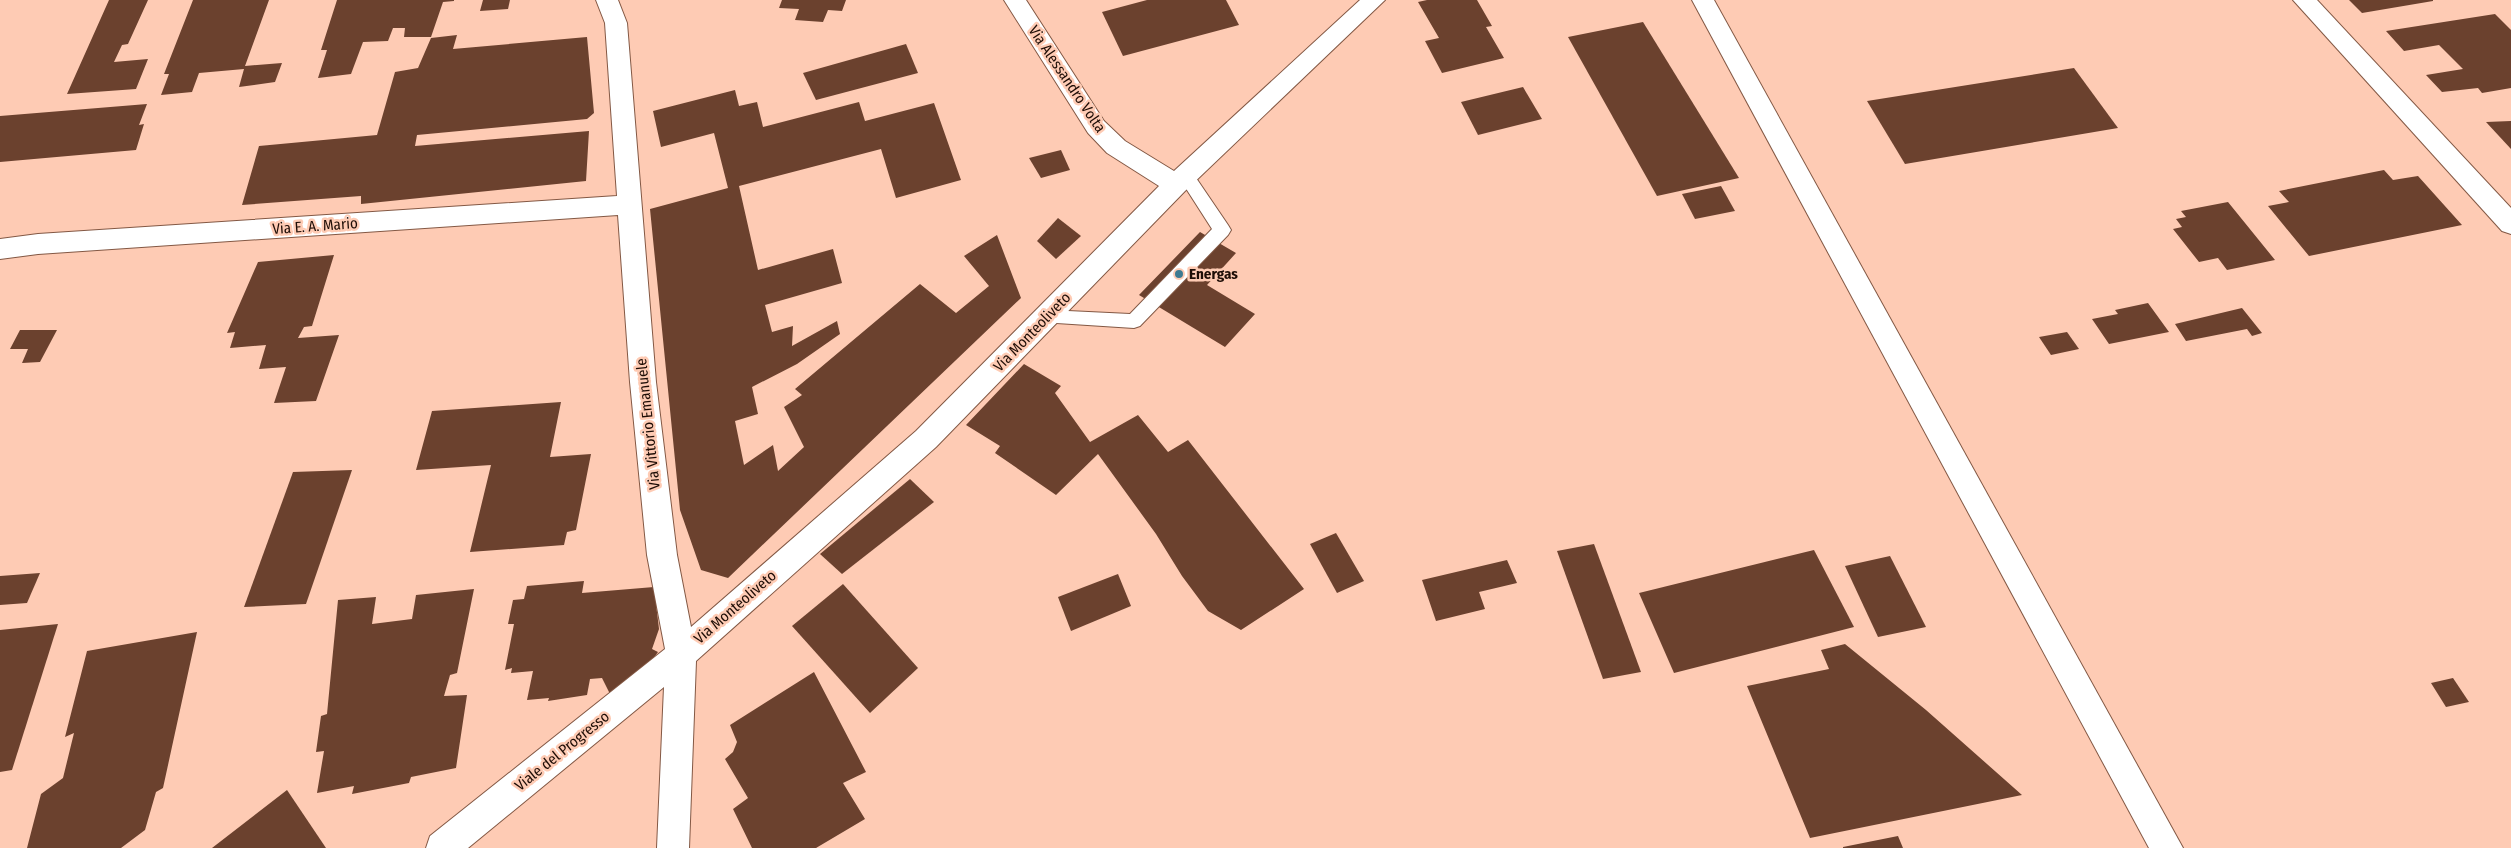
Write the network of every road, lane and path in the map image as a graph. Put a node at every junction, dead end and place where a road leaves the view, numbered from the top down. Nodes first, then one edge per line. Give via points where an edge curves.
1 (607, 0) edge
2 (1014, 0) edge
3 (1374, 0) edge
4 (1703, 0) edge
5 (2304, 0) edge
6 (1181, 180) junction
7 (631, 205) junction
8 (2511, 224) edge
9 (0, 249) edge
10 (1047, 317) junction
11 (681, 655) junction
12 (442, 848) edge
13 (673, 848) edge
14 (2167, 848) edge

1 - 7 street, Via Vittorio Emanuele via 616,23
2 - 6 street, Via Alessandro Volta via 1096,127 1116,147
3 - 6 street, Via Monteoliveto
4 - 14 street
5 - 8 street
6 - 10 street, Via Monteoliveto
6 - 10 lane via 1222,230 1134,321
7 - 9 street, Via E. A. Mario
7 - 11 street, Via Vittorio Emanuele via 643,382 662,555
10 - 11 street, Via Monteoliveto via 926,439
11 - 12 street, Viale del Progresso
11 - 13 street, Via Vittorio Emanuele

